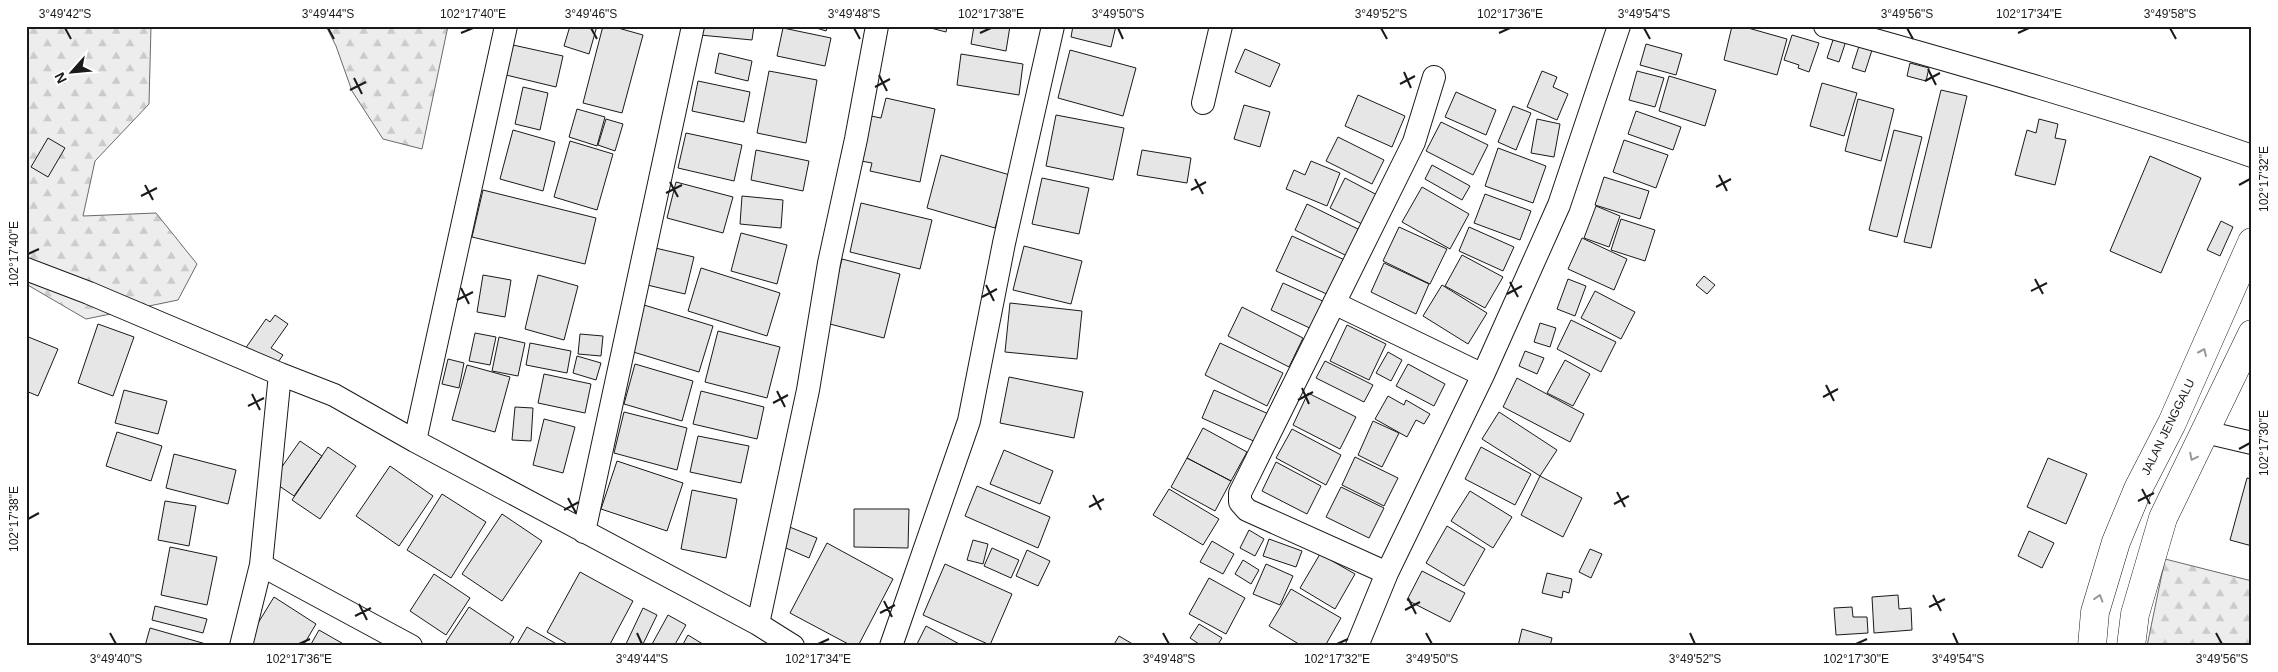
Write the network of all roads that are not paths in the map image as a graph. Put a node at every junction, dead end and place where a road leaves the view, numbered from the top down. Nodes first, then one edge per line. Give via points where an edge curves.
1 (506, 26) edge
2 (693, 26) edge
3 (877, 26) edge
4 (1053, 26) edge
5 (1221, 26) edge
6 (1825, 26) edge
7 (1615, 36) edge
8 (1434, 77) dead end
9 (1203, 103) dead end
10 (2252, 156) edge
11 (2252, 242) edge
12 (26, 269) edge
13 (1334, 303) junction
14 (2252, 334) edge
15 (280, 374) junction
16 (1483, 375) junction
17 (2205, 432) junction
18 (415, 441) junction
19 (2252, 443) edge
20 (584, 532) junction
21 (261, 565) junction
22 (1387, 573) junction
23 (758, 624) junction
24 (240, 646) edge
25 (411, 646) edge
26 (793, 646) edge
27 (891, 646) edge
28 (1357, 646) edge
29 (2092, 646) edge
30 (2131, 646) edge

1 - 18 street
2 - 20 street
3 - 23 street via 829,263 808,390
4 - 27 street via 1004,243 969,420
5 - 9 street
6 - 10 street via 2014,79
7 - 16 street via 1559,205
8 - 13 street via 1414,142
29 -> 11 main road, JALAN JENGGALU via 2095,612 2116,542
12 - 15 street
13 - 16 street
13 - 22 street via 1240,493 1240,502 1247,510
14 - 17 main road
15 - 18 street via 334,395
15 - 21 street
16 - 22 street
17 - 19 street
17 -> 30 main road via 2164,518 2135,614
18 - 20 street
20 - 23 street
21 - 24 street
21 - 25 street
22 - 28 street
23 - 26 street

